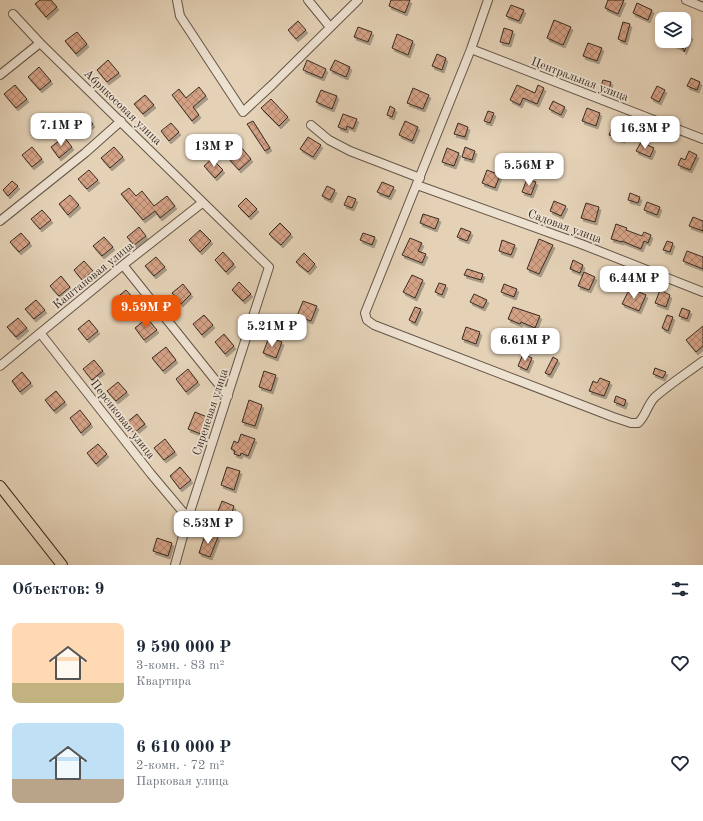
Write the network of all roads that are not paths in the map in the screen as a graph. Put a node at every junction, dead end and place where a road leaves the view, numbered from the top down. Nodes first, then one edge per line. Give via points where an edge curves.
1 (177, 0) edge
2 (308, 0) edge
3 (358, 0) edge
4 (488, 0) edge
5 (686, 0) edge
6 (703, 7) edge
7 (13, 14) dead end
8 (330, 27) junction
9 (40, 43) junction
10 (471, 49) junction
11 (0, 75) edge
12 (121, 121) junction
13 (311, 125) dead end
14 (703, 140) edge
15 (418, 182) junction
16 (202, 203) junction
17 (0, 221) edge
18 (123, 265) junction
19 (269, 267) joint
20 (703, 292) edge
21 (41, 334) junction
22 (703, 361) edge
23 (0, 366) edge
24 (228, 396) junction
25 (0, 486) edge
26 (188, 518) junction
27 (62, 565) edge
28 (175, 565) edge

1 - 8 street via 180,16 243,112
2 - 8 street
3 - 8 street
4 - 10 street
5 - 6 street
7 - 9 street, Абрикосовая улица
9 - 11 street
9 - 12 street, Абрикосовая улица
10 - 14 street, Центральная улица
10 - 15 street
12 - 16 street, Абрикосовая улица
12 - 17 street
13 - 15 street, Садовая улица via 329,140
15 - 20 street, Садовая улица
15 - 22 street via 365,313 367,320 374,325 631,423 638,423 655,398
16 - 18 street, Каштановая улица
16 - 19 street, Абрикосовая улица
18 - 21 street, Каштановая улица
18 - 24 street
19 - 24 street, Сиреневая улица
21 - 23 street, Каштановая улица
21 - 26 street, Персиковая улица
24 - 26 street, Сиреневая улица
25 - 27 main road
26 - 28 street, Сиреневая улица

